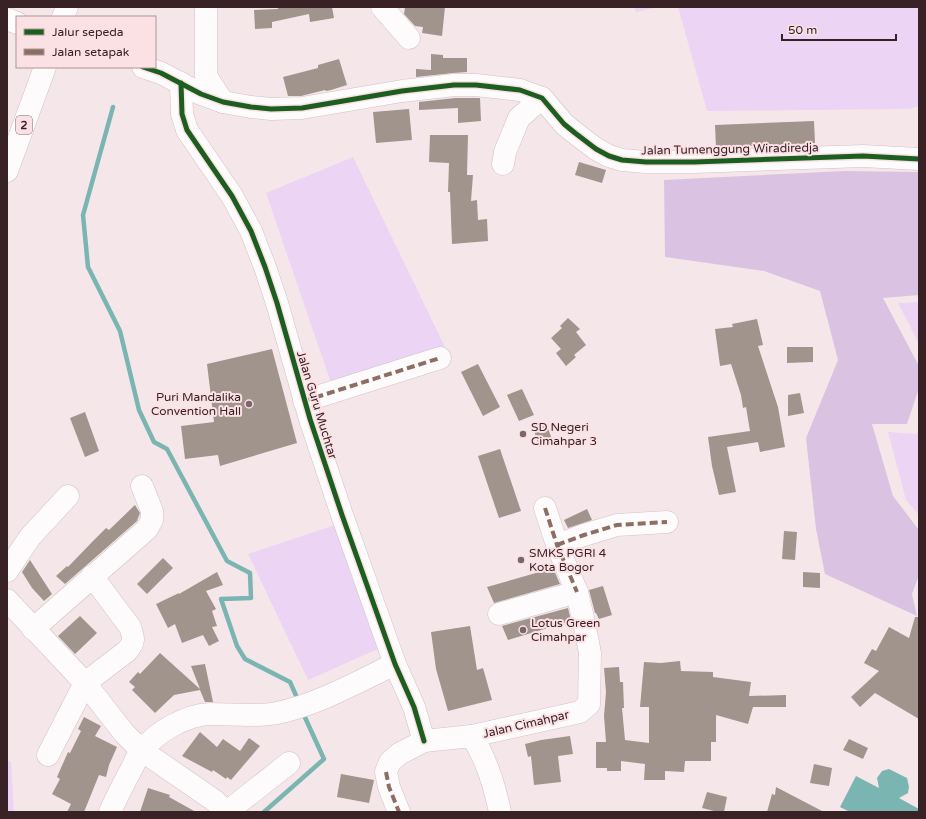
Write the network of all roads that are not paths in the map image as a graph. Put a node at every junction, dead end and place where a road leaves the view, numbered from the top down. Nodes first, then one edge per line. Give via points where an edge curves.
1 (206, 7) edge
2 (382, 7) edge
3 (409, 38) dead end
4 (145, 68) edge
5 (43, 73) edge
6 (181, 83) junction
7 (542, 98) junction
8 (223, 102) junction
9 (919, 159) edge
10 (503, 164) dead end
11 (7, 171) edge
12 (440, 358) dead end
13 (304, 401) junction
14 (142, 486) dead end
15 (68, 496) dead end
16 (545, 508) dead end
17 (666, 522) dead end
18 (557, 545) junction
19 (7, 571) edge
20 (92, 576) junction
21 (577, 592) junction
22 (7, 600) edge
23 (499, 614) dead end
24 (33, 629) junction
25 (395, 664) junction
26 (85, 683) junction
27 (472, 736) junction
28 (424, 741) junction
29 (141, 750) junction
30 (48, 755) dead end
31 (289, 763) dead end
32 (219, 809) edge
33 (110, 812) edge
34 (399, 812) edge
35 (500, 812) edge

1 - 8 main road via 206,76
2 - 3 main road
4 - 6 main road, Jalan Tumenggung Wiradiredja
5 - 11 main road, 2
6 - 8 main road, Jalan Tumenggung Wiradiredja
6 - 13 main road, Jalan Guru Muchtar via 182,114 187,130 232,196 265,267
7 - 8 main road, Jalan Tumenggung Wiradiredja via 520,90 454,85 287,110
7 - 9 main road, Jalan Tumenggung Wiradiredja via 575,133 596,149 622,160 694,162 863,156
7 - 10 main road via 519,118 505,152
12 - 13 main road
13 - 25 main road, Jalan Guru Muchtar
14 - 20 main road via 152,511 152,520 147,529
15 - 19 main road via 30,537
16 - 18 main road, Jalan Cimahpar
17 - 18 main road via 617,525
18 - 21 main road, Jalan Cimahpar
20 - 24 main road
20 - 26 main road via 130,627 133,645
21 - 23 main road
21 - 27 main road, Jalan Cimahpar via 590,653 588,704 580,712
22 - 24 main road
24 - 26 main road
25 - 28 main road, Jalan Guru Muchtar via 414,707
25 - 29 main road via 313,703 277,713 196,716 164,730
26 - 29 main road via 119,727
26 - 30 main road
27 - 28 main road
27 - 35 main road via 489,769
28 - 34 main road via 399,754 390,762 386,772
29 - 32 main road
29 - 33 main road
31 - 32 main road

